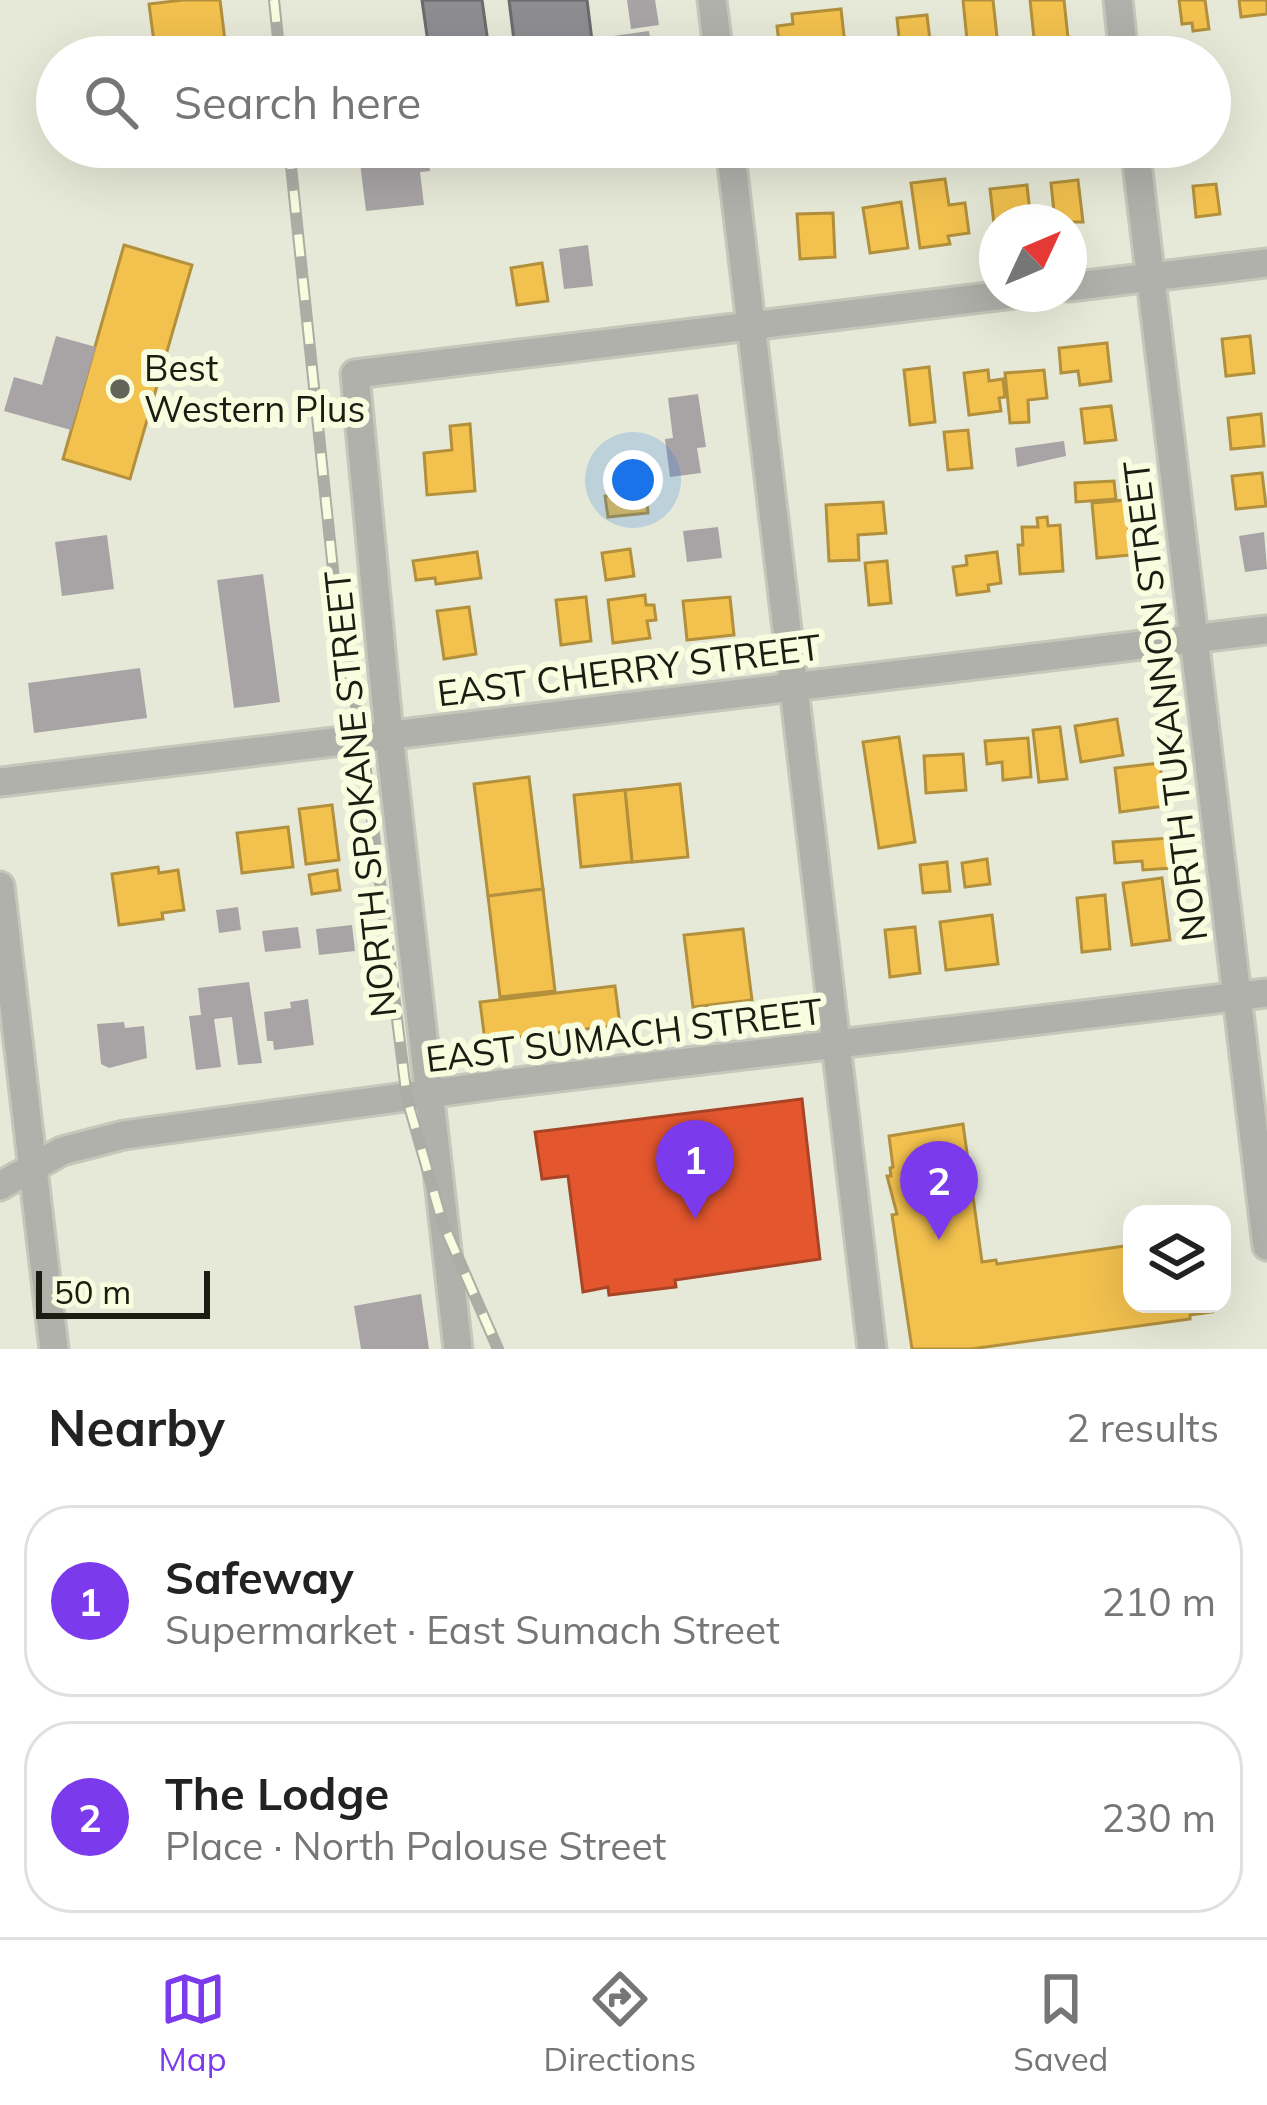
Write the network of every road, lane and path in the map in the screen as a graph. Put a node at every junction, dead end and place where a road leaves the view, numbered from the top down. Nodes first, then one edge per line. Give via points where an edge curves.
1 (712, 0) edge
2 (1118, 0) edge
3 (716, 36) edge
4 (1122, 36) edge
5 (732, 168) edge
6 (1138, 168) edge
7 (1267, 263) edge
8 (1151, 277) junction
9 (1087, 285) edge
10 (979, 298) edge
11 (751, 326) junction
12 (1267, 630) edge
13 (1194, 639) junction
14 (794, 687) junction
15 (389, 735) junction
16 (0, 782) edge
17 (0, 886) edge
18 (1267, 993) edge
19 (1237, 996) junction
20 (836, 1044) junction
21 (428, 1095) junction
22 (32, 1170) junction
23 (0, 1186) edge
24 (1267, 1246) edge
25 (54, 1349) edge
26 (458, 1349) edge
27 (872, 1349) edge

1 - 3 street
2 - 4 street
5 - 11 street
6 - 8 street, NORTH TUKANNON STREET
7 - 8 street
8 - 9 street
8 - 13 street, NORTH TUKANNON STREET
10 - 11 street
11 - 14 street
11 - 15 street, NORTH SPOKANE STREET via 355,374
12 - 13 street, EAST CHERRY STREET
13 - 14 street, EAST CHERRY STREET
13 - 19 street, NORTH TUKANNON STREET
14 - 15 street, EAST CHERRY STREET
14 - 20 street
15 - 16 street, EAST CHERRY STREET
15 - 21 street, NORTH SPOKANE STREET
17 - 22 street
18 - 19 street, EAST SUMACH STREET
19 - 20 street, EAST SUMACH STREET
19 - 24 street, NORTH TUKANNON STREET
20 - 21 street, EAST SUMACH STREET
20 - 27 street
21 - 22 street, EAST SUMACH STREET via 124,1135 62,1151
21 - 26 street, NORTH SPOKANE STREET
22 - 23 street, EAST SUMACH STREET
22 - 25 street

